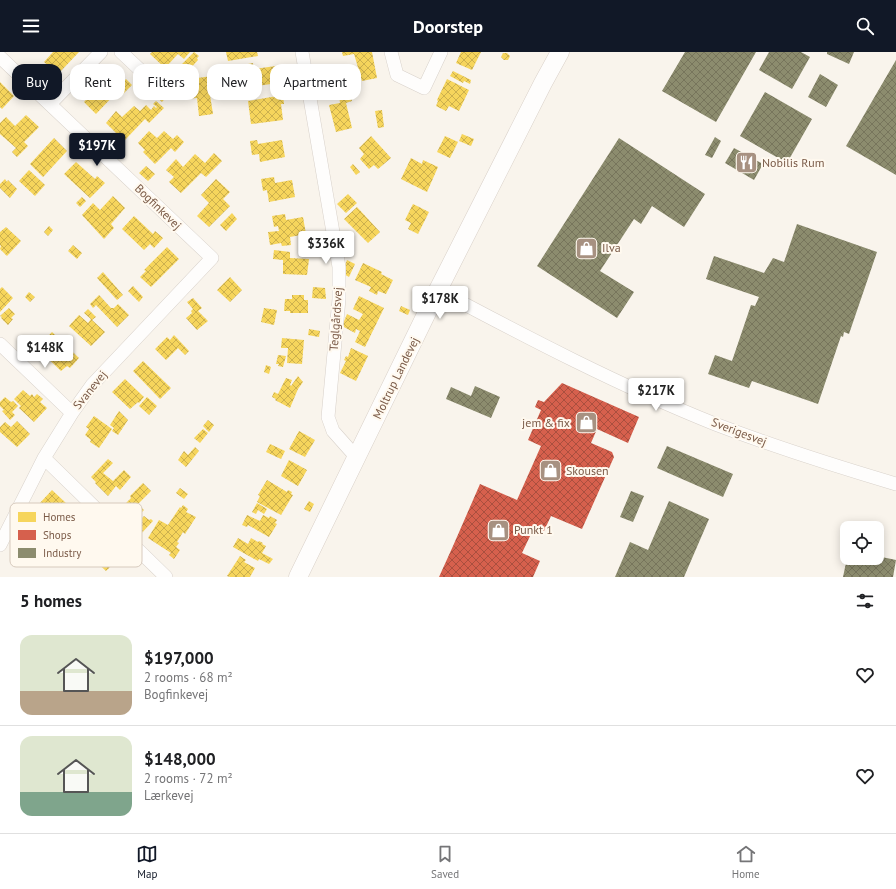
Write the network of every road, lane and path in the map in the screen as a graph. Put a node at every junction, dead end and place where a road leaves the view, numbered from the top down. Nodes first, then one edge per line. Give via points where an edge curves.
1 (101, 52) edge
2 (121, 52) edge
3 (302, 52) edge
4 (391, 52) edge
5 (441, 52) edge
6 (560, 52) edge
7 (0, 57) edge
8 (134, 64) edge
9 (50, 104) junction
10 (212, 258) joint
11 (438, 290) junction
12 (0, 344) edge
13 (72, 413) junction
14 (44, 458) junction
15 (357, 458) junction
16 (896, 484) edge
17 (21, 503) edge
18 (90, 503) edge
19 (10, 525) edge
20 (0, 545) edge
21 (142, 554) edge
22 (166, 577) edge
23 (298, 577) edge

1 - 9 street
2 - 8 street
3 - 15 street, Teglgårdsvej via 339,267 339,299 328,417 333,431
4 - 5 street via 397,75 424,88
6 - 11 street, Moltrup Landevej
7 - 9 street, Bogfinkevej
9 - 10 street, Bogfinkevej
10 - 13 street, Svanevej via 92,385
11 - 15 street, Moltrup Landevej
11 - 16 street, Sverigesvej via 534,342 715,424 820,462
12 - 13 street
13 - 14 street, Svanevej
14 - 17 street, Svanevej
14 - 18 street
15 - 23 street, Moltrup Landevej
19 - 20 street, Svanevej
21 - 22 street

